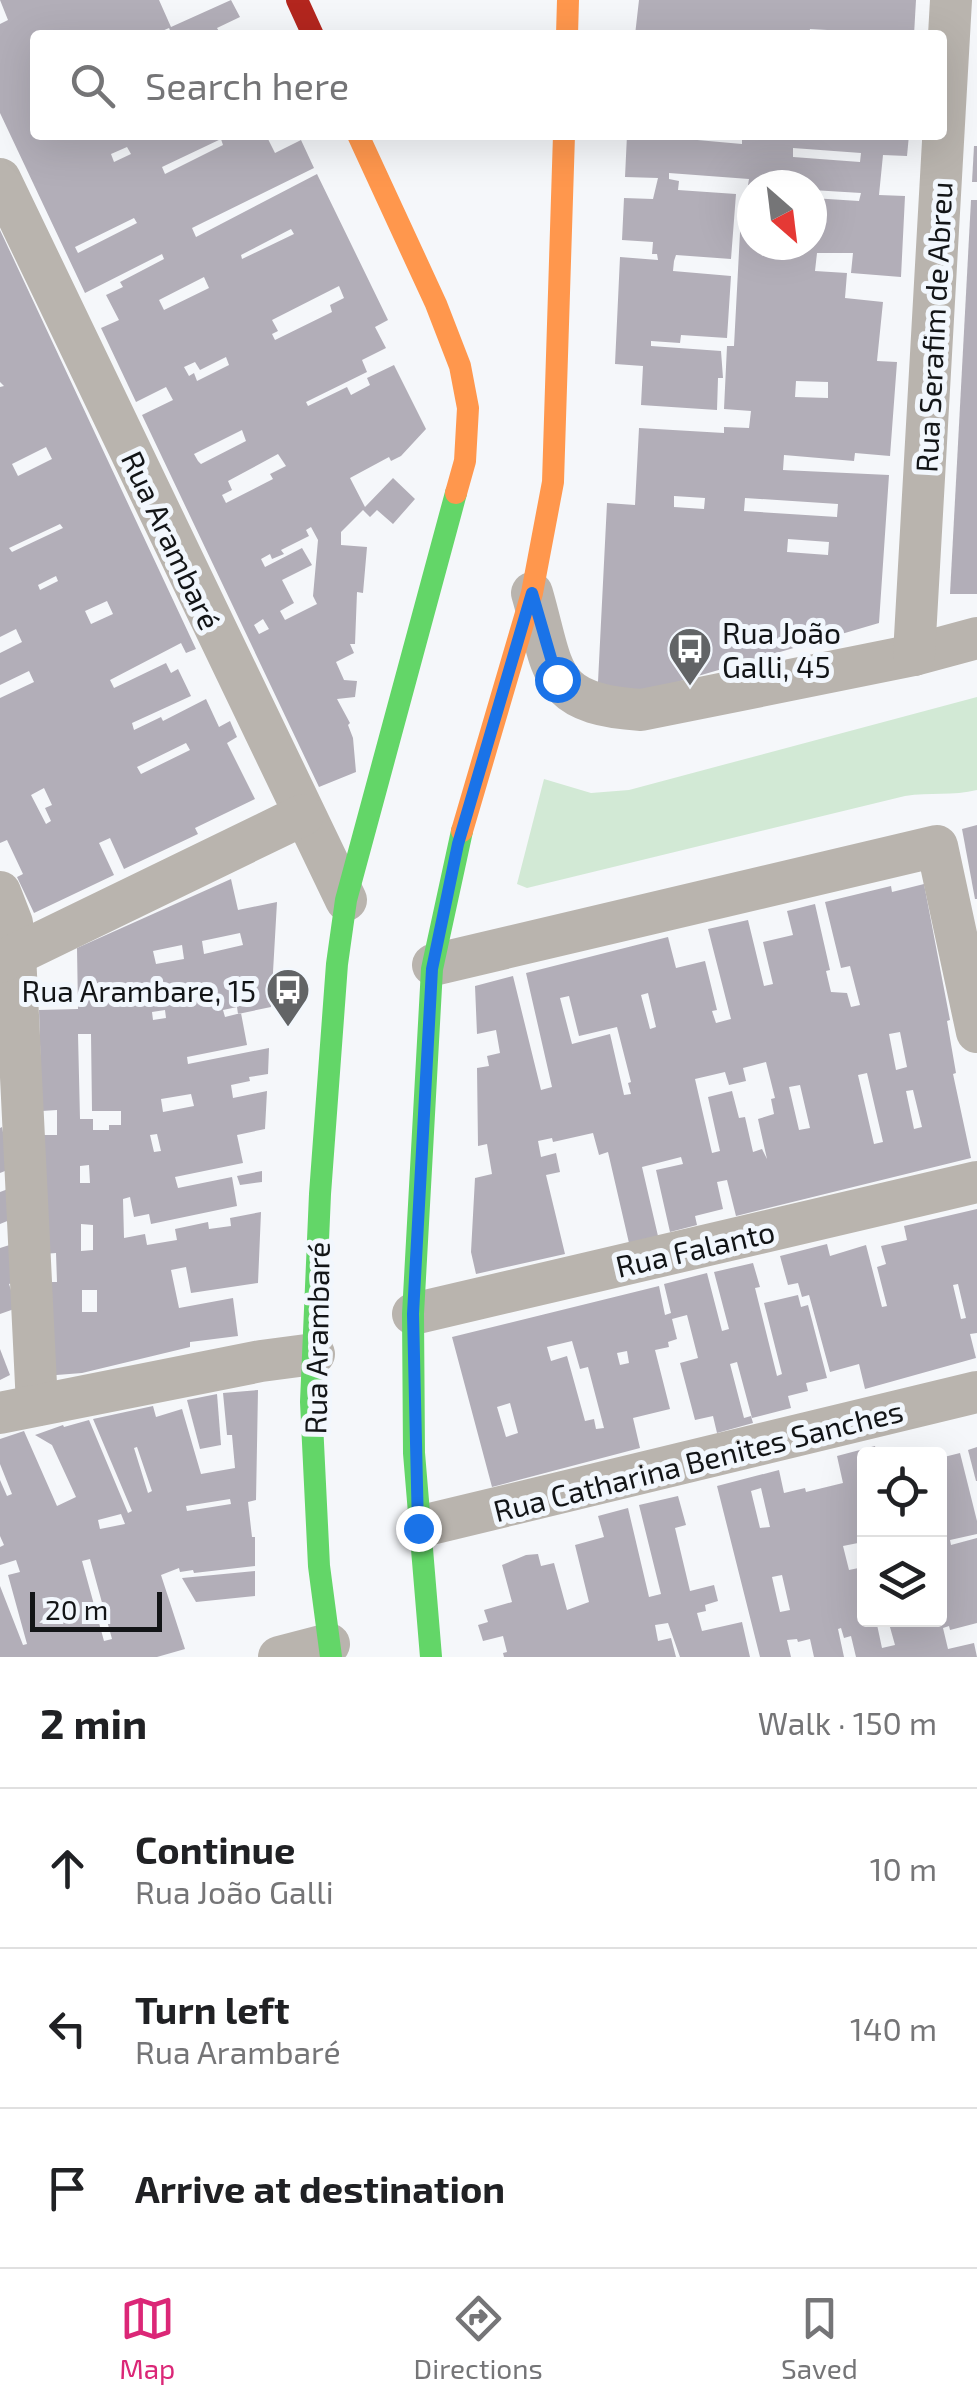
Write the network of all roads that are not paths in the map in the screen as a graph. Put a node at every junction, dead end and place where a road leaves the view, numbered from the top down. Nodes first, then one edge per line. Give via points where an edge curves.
1 (298, 0) edge
2 (568, 0) edge
3 (951, 0) edge
4 (310, 30) edge
5 (567, 30) edge
6 (947, 71) edge
7 (360, 140) edge
8 (564, 140) edge
9 (943, 140) edge
10 (0, 179) edge
11 (532, 593) junction
12 (977, 638) edge
13 (914, 654) junction
14 (303, 814) junction
15 (0, 892) edge
16 (346, 900) junction
17 (8, 958) edge
18 (432, 965) junction
19 (977, 1032) edge
20 (977, 1182) edge
21 (413, 1314) junction
22 (314, 1354) junction
23 (977, 1392) edge
24 (18, 1409) edge
25 (418, 1528) junction
26 (330, 1650) edge
27 (279, 1657) edge
28 (431, 1657) edge

1 - 4 main road
2 - 5 main road
3 - 6 street, Rua Serafim de Abreu
7 - 16 main road, Rua Arambaré via 436,304 468,408 465,461
8 - 11 main road via 553,482
9 - 13 street, Rua Serafim de Abreu
10 - 14 street, Rua Arambaré
11 - 13 street via 557,679 574,696 603,708 641,710
11 - 18 main road via 458,844
12 - 13 street
14 - 16 street, Rua Arambaré
14 - 17 street
15 - 17 street via 12,923
16 - 22 main road, Rua Arambaré via 320,1194
17 - 24 street
18 - 19 street via 938,846
18 - 21 main road
20 - 21 street, Rua Falanto
21 - 25 main road
22 - 24 street
22 - 26 main road, Rua Arambaré via 311,1402
23 - 25 street, Rua Catharina Benites Sanches
25 - 28 main road
26 - 27 street

